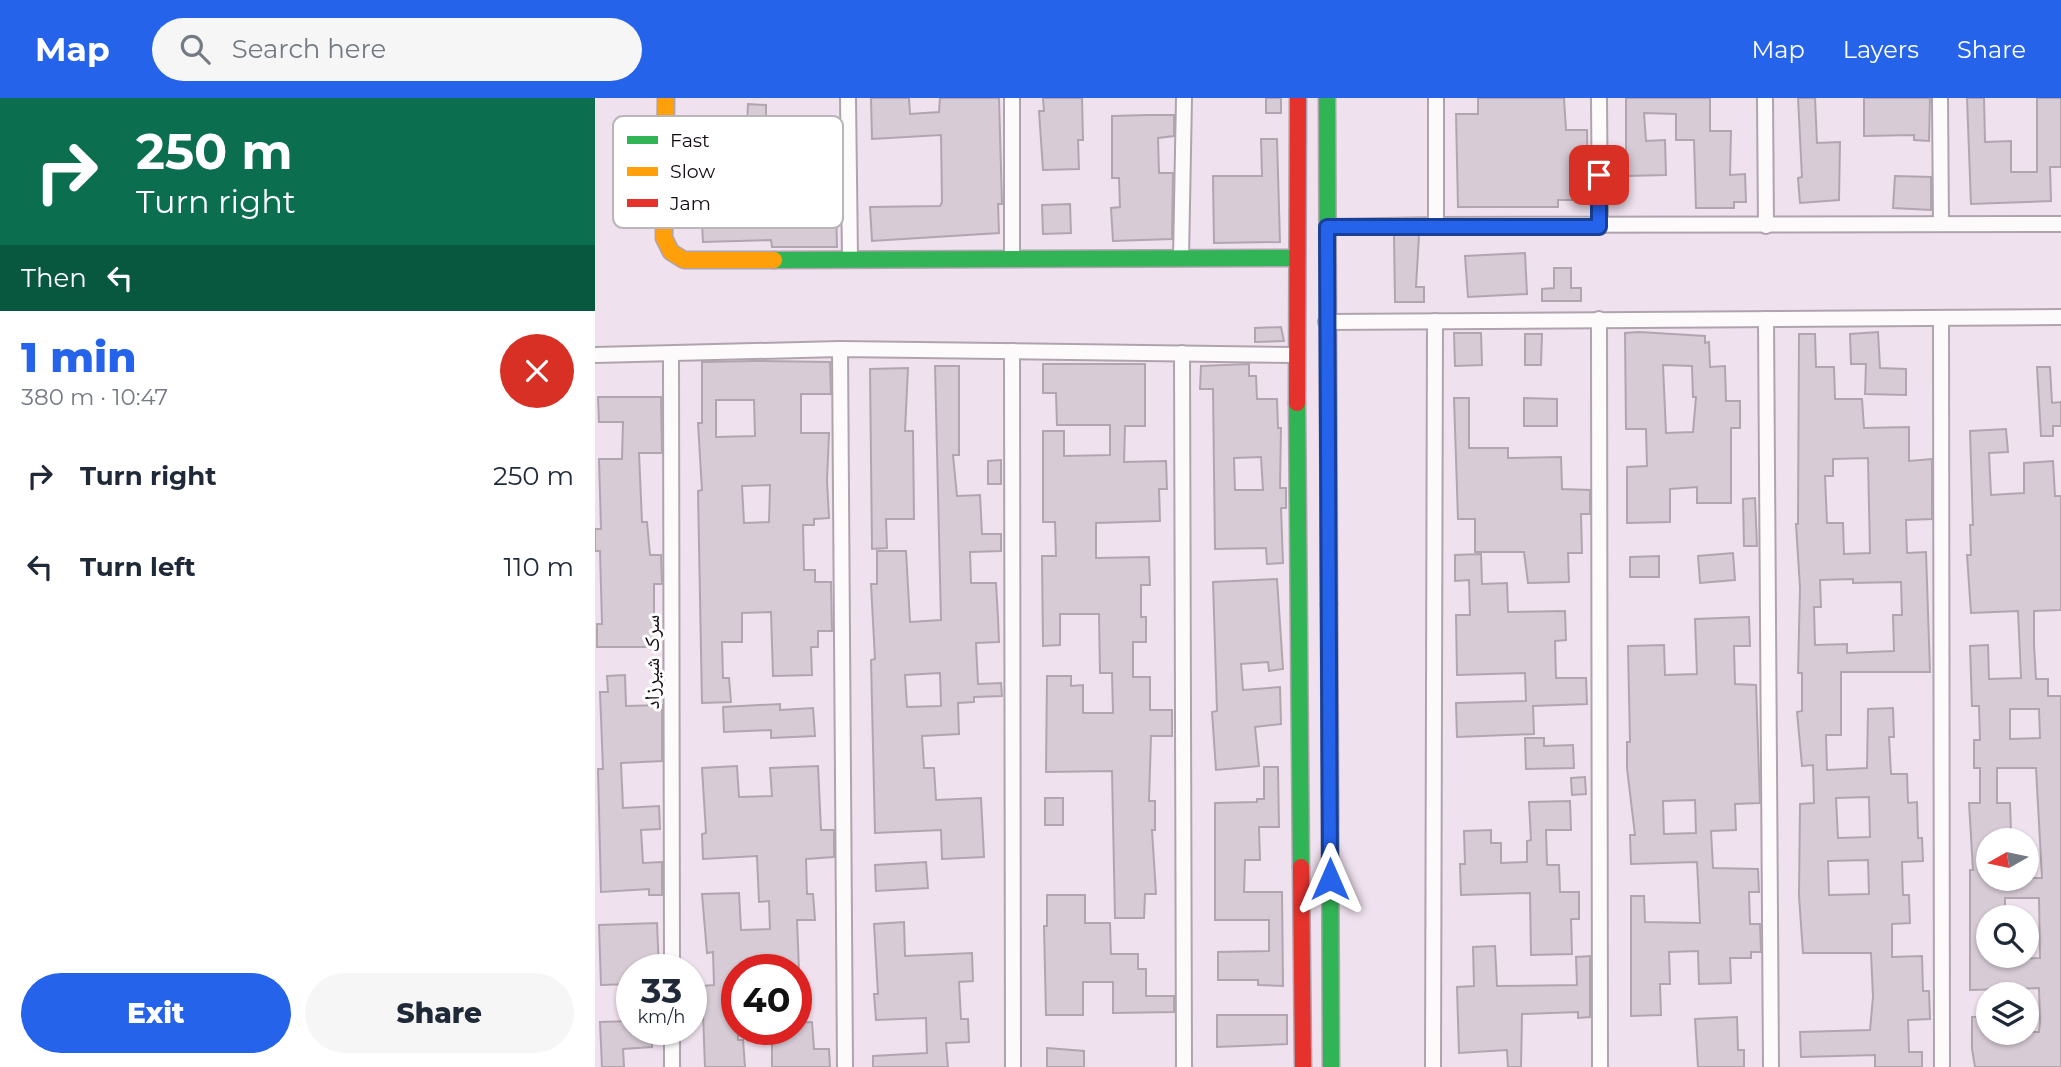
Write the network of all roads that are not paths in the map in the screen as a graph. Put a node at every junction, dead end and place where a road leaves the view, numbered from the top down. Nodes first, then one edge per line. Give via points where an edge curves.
1 (666, 98) edge
2 (848, 98) edge
3 (1012, 98) edge
4 (1184, 98) edge
5 (1298, 98) edge
6 (1327, 98) edge
7 (1436, 98) edge
8 (1599, 98) edge
9 (1765, 98) edge
10 (1940, 98) edge
11 (666, 116) edge
12 (1941, 224) junction
13 (2061, 224) edge
14 (1436, 225) junction
15 (1766, 226) junction
16 (1327, 227) junction
17 (1599, 227) junction
18 (664, 228) edge
19 (850, 258) junction
20 (1012, 258) junction
21 (1181, 258) junction
22 (1297, 258) junction
23 (2061, 317) edge
24 (1941, 318) junction
25 (1599, 319) junction
26 (1766, 319) junction
27 (1435, 321) junction
28 (1326, 322) junction
29 (840, 349) junction
30 (1012, 351) junction
31 (1182, 353) junction
32 (671, 354) junction
33 (595, 355) edge
34 (1297, 355) junction
35 (1327, 394) junction
36 (1297, 395) junction
37 (672, 954) edge
38 (672, 1045) edge
39 (672, 1067) edge
40 (845, 1067) edge
41 (1013, 1067) edge
42 (1184, 1067) edge
43 (1303, 1067) edge
44 (1331, 1067) edge
45 (1433, 1067) edge
46 (1600, 1067) edge
47 (1771, 1067) edge
48 (1942, 1067) edge

1 - 11 street
2 - 19 street
3 - 20 street
4 - 21 street
5 - 22 street
6 - 16 street
7 - 14 street
8 - 17 street
9 - 15 street
10 - 12 street
12 - 13 street
12 - 15 street
14 - 16 street
14 - 17 street
15 - 17 street
16 - 28 street
18 - 19 street via 667,248 674,256 697,261
19 - 20 street
20 - 21 street
21 - 22 street
22 - 34 street
23 - 24 street
24 - 26 street
24 - 48 street
25 - 26 street
25 - 27 street
25 - 46 street
26 - 47 street
27 - 28 street
27 - 45 street
28 - 35 street
29 - 30 street
29 - 32 street
29 - 40 street
30 - 31 street
30 - 41 street
31 - 34 street
31 - 42 street
32 - 33 street
32 - 37 street, سرک شیرزاد
34 - 36 street
35 - 36 street
35 - 44 street
36 - 43 street
38 - 39 street

